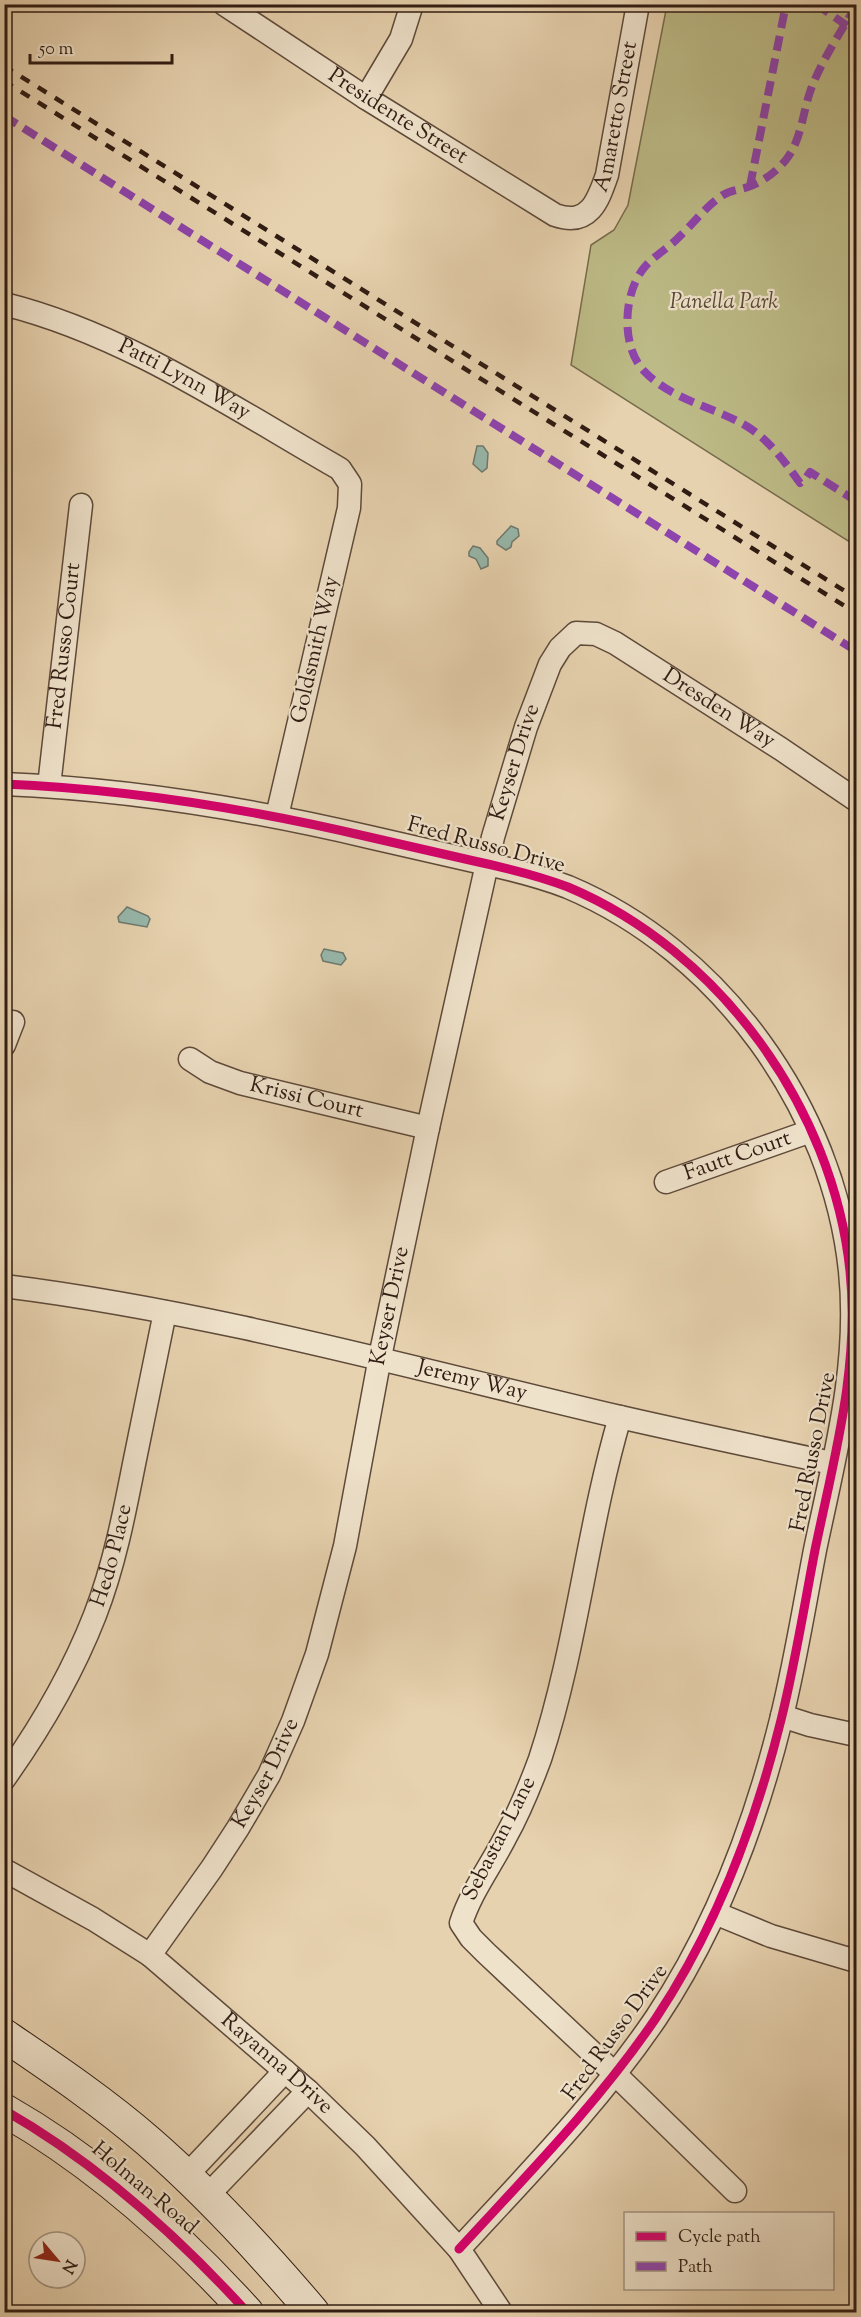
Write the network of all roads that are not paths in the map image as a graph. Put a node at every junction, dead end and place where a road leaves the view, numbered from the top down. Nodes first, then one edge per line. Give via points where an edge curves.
1 (225, 4) edge
2 (412, 4) edge
3 (638, 4) edge
4 (366, 98) junction
5 (575, 218) joint
6 (4, 304) edge
7 (350, 484) joint
8 (81, 505) dead end
9 (576, 633) joint
10 (4, 784) edge
11 (49, 786) junction
12 (856, 800) edge
13 (277, 816) junction
14 (487, 864) junction
15 (13, 1022) dead end
16 (4, 1045) edge
17 (190, 1059) dead end
18 (428, 1128) junction
19 (811, 1131) junction
20 (666, 1182) dead end
21 (4, 1286) edge
22 (165, 1312) junction
23 (380, 1357) junction
24 (620, 1417) junction
25 (832, 1463) junction
26 (782, 1716) junction
27 (856, 1735) edge
28 (4, 1779) edge
29 (4, 1870) edge
30 (715, 1913) junction
31 (150, 1955) junction
32 (856, 1961) edge
33 (4, 2035) edge
34 (285, 2071) junction
35 (615, 2074) junction
36 (308, 2091) junction
37 (4, 2110) edge
38 (197, 2186) junction
39 (735, 2191) dead end
40 (459, 2249) junction
41 (248, 2313) edge
42 (313, 2313) edge
43 (501, 2313) edge

1 - 4 street, Presidente Street
2 - 4 street via 401,39
3 - 5 street, Amaretto Street via 606,175 598,200 589,211
4 - 5 street, Presidente Street via 555,215
6 - 7 street, Patti Lynn Way via 77,327 128,349 340,469
7 - 13 street, Goldsmith Way via 349,508
8 - 11 street, Fred Russo Court
9 - 12 street, Dresden Way via 596,634 615,643
9 - 14 street, Keyser Drive via 550,664 526,727
10 - 11 street, Fred Russo Drive
11 - 13 street, Fred Russo Drive
13 - 14 street, Fred Russo Drive
14 - 18 street, Keyser Drive
14 - 19 street, Fred Russo Drive via 532,873 597,900 695,968 762,1047 787,1083
15 - 16 street
17 - 18 street, Krissi Court via 210,1072 240,1083
18 - 23 street, Keyser Drive
19 - 20 street, Fautt Court
19 - 25 street, Fred Russo Drive via 831,1179 844,1227 850,1276 850,1372
21 - 22 street, Jeremy Way via 85,1296
22 - 23 street, Jeremy Way
22 - 28 street, Hedo Place via 126,1506 96,1613 51,1709
23 - 24 street, Jeremy Way
23 - 31 street, Keyser Drive via 340,1569 317,1654 293,1720 238,1828
24 - 25 street, Jeremy Way
24 - 35 street, Sebastan Lane via 569,1653 539,1761 515,1818 467,1903 461,1923 486,1953
25 - 26 street, Fred Russo Drive
26 - 27 street
26 - 30 street, Fred Russo Drive via 755,1811
29 - 31 street, Rayanna Drive
30 - 32 street via 771,1936
30 - 35 street, Fred Russo Drive via 657,2017
31 - 34 street, Rayanna Drive
33 - 38 main road, Holman Road via 80,2087
34 - 36 street, Rayanna Drive
34 - 38 street
35 - 39 street, Sebastan Lane
35 - 40 street, Fred Russo Drive
36 - 38 street
36 - 40 street, Rayanna Drive via 365,2146
37 - 41 main road, Holman Road via 130,2198
38 - 42 main road, Holman Road
40 - 43 street, Rayanna Drive

